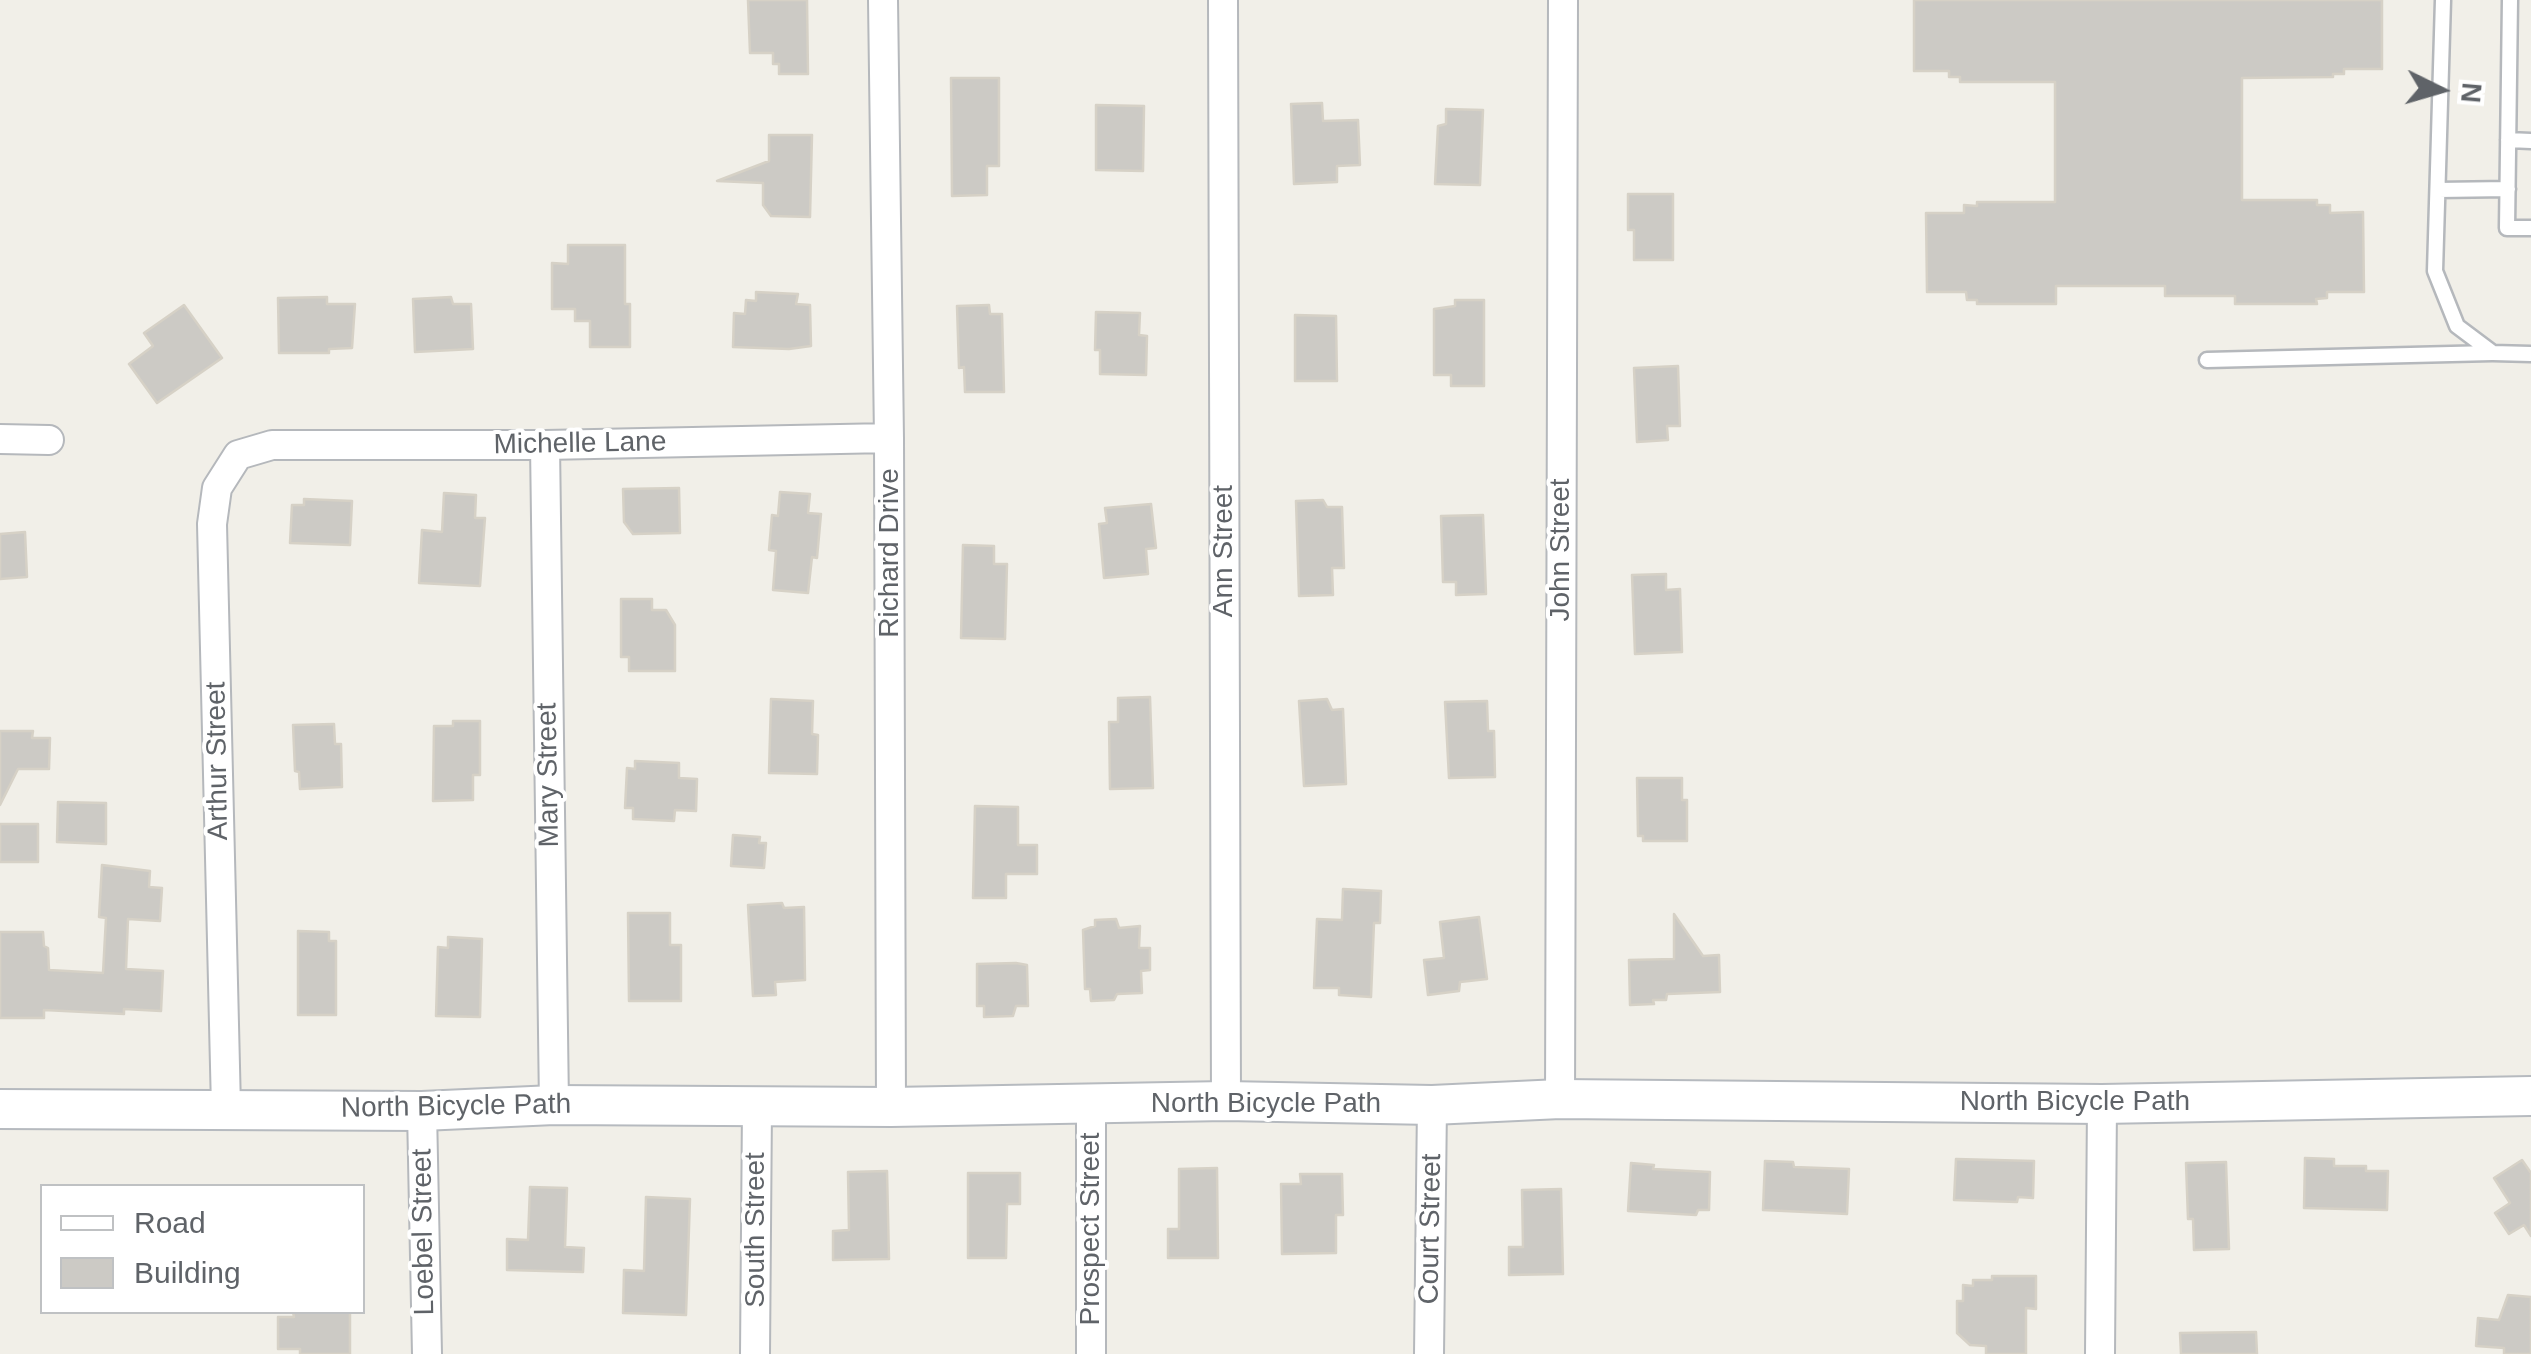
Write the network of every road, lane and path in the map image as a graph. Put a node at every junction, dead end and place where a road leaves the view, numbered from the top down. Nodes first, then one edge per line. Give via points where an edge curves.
1 (882, 0) edge
2 (1223, 0) edge
3 (1563, 0) edge
4 (2443, 0) edge
5 (2510, 0) edge
6 (2508, 140) junction
7 (2531, 140) edge
8 (2508, 189) junction
9 (2438, 190) junction
10 (2531, 228) edge
11 (2493, 353) junction
12 (2531, 354) edge
13 (2207, 360) dead end
14 (889, 438) junction
15 (0, 439) edge
16 (49, 440) dead end
17 (272, 444) joint
18 (545, 445) junction
19 (2531, 1096) edge
20 (1560, 1099) junction
21 (1226, 1102) junction
22 (1091, 1104) junction
23 (2102, 1104) junction
24 (1432, 1105) junction
25 (554, 1106) junction
26 (757, 1106) junction
27 (891, 1106) junction
28 (0, 1108) edge
29 (226, 1108) junction
30 (422, 1111) junction
31 (427, 1354) edge
32 (756, 1354) edge
33 (1091, 1354) edge
34 (1429, 1354) edge
35 (2100, 1354) edge

1 - 14 street, Richard Drive
2 - 21 street, Ann Street
3 - 20 street, John Street
4 - 9 lane
5 - 6 lane
6 - 7 lane
6 - 8 lane
8 - 9 lane
8 - 10 lane via 2507,228
9 - 11 lane via 2436,272 2457,326
11 - 12 lane
11 - 13 lane
14 - 18 street, Michelle Lane
14 - 27 street, Richard Drive
15 - 16 street
17 - 18 street, Michelle Lane
17 - 29 street, Arthur Street via 238,456 217,488 212,524
18 - 25 street, Mary Street
19 - 23 street, North Bicycle Path
20 - 23 street, North Bicycle Path
20 - 24 street, North Bicycle Path
21 - 22 street, North Bicycle Path
21 - 24 street, North Bicycle Path
22 - 27 street, North Bicycle Path
22 - 33 street, Prospect Street
23 - 35 street
24 - 34 street, Court Street
25 - 26 street, North Bicycle Path
25 - 30 street, North Bicycle Path
26 - 27 street, North Bicycle Path
26 - 32 street, South Street
28 - 29 street, North Bicycle Path
29 - 30 street, North Bicycle Path
30 - 31 street, Loebel Street

